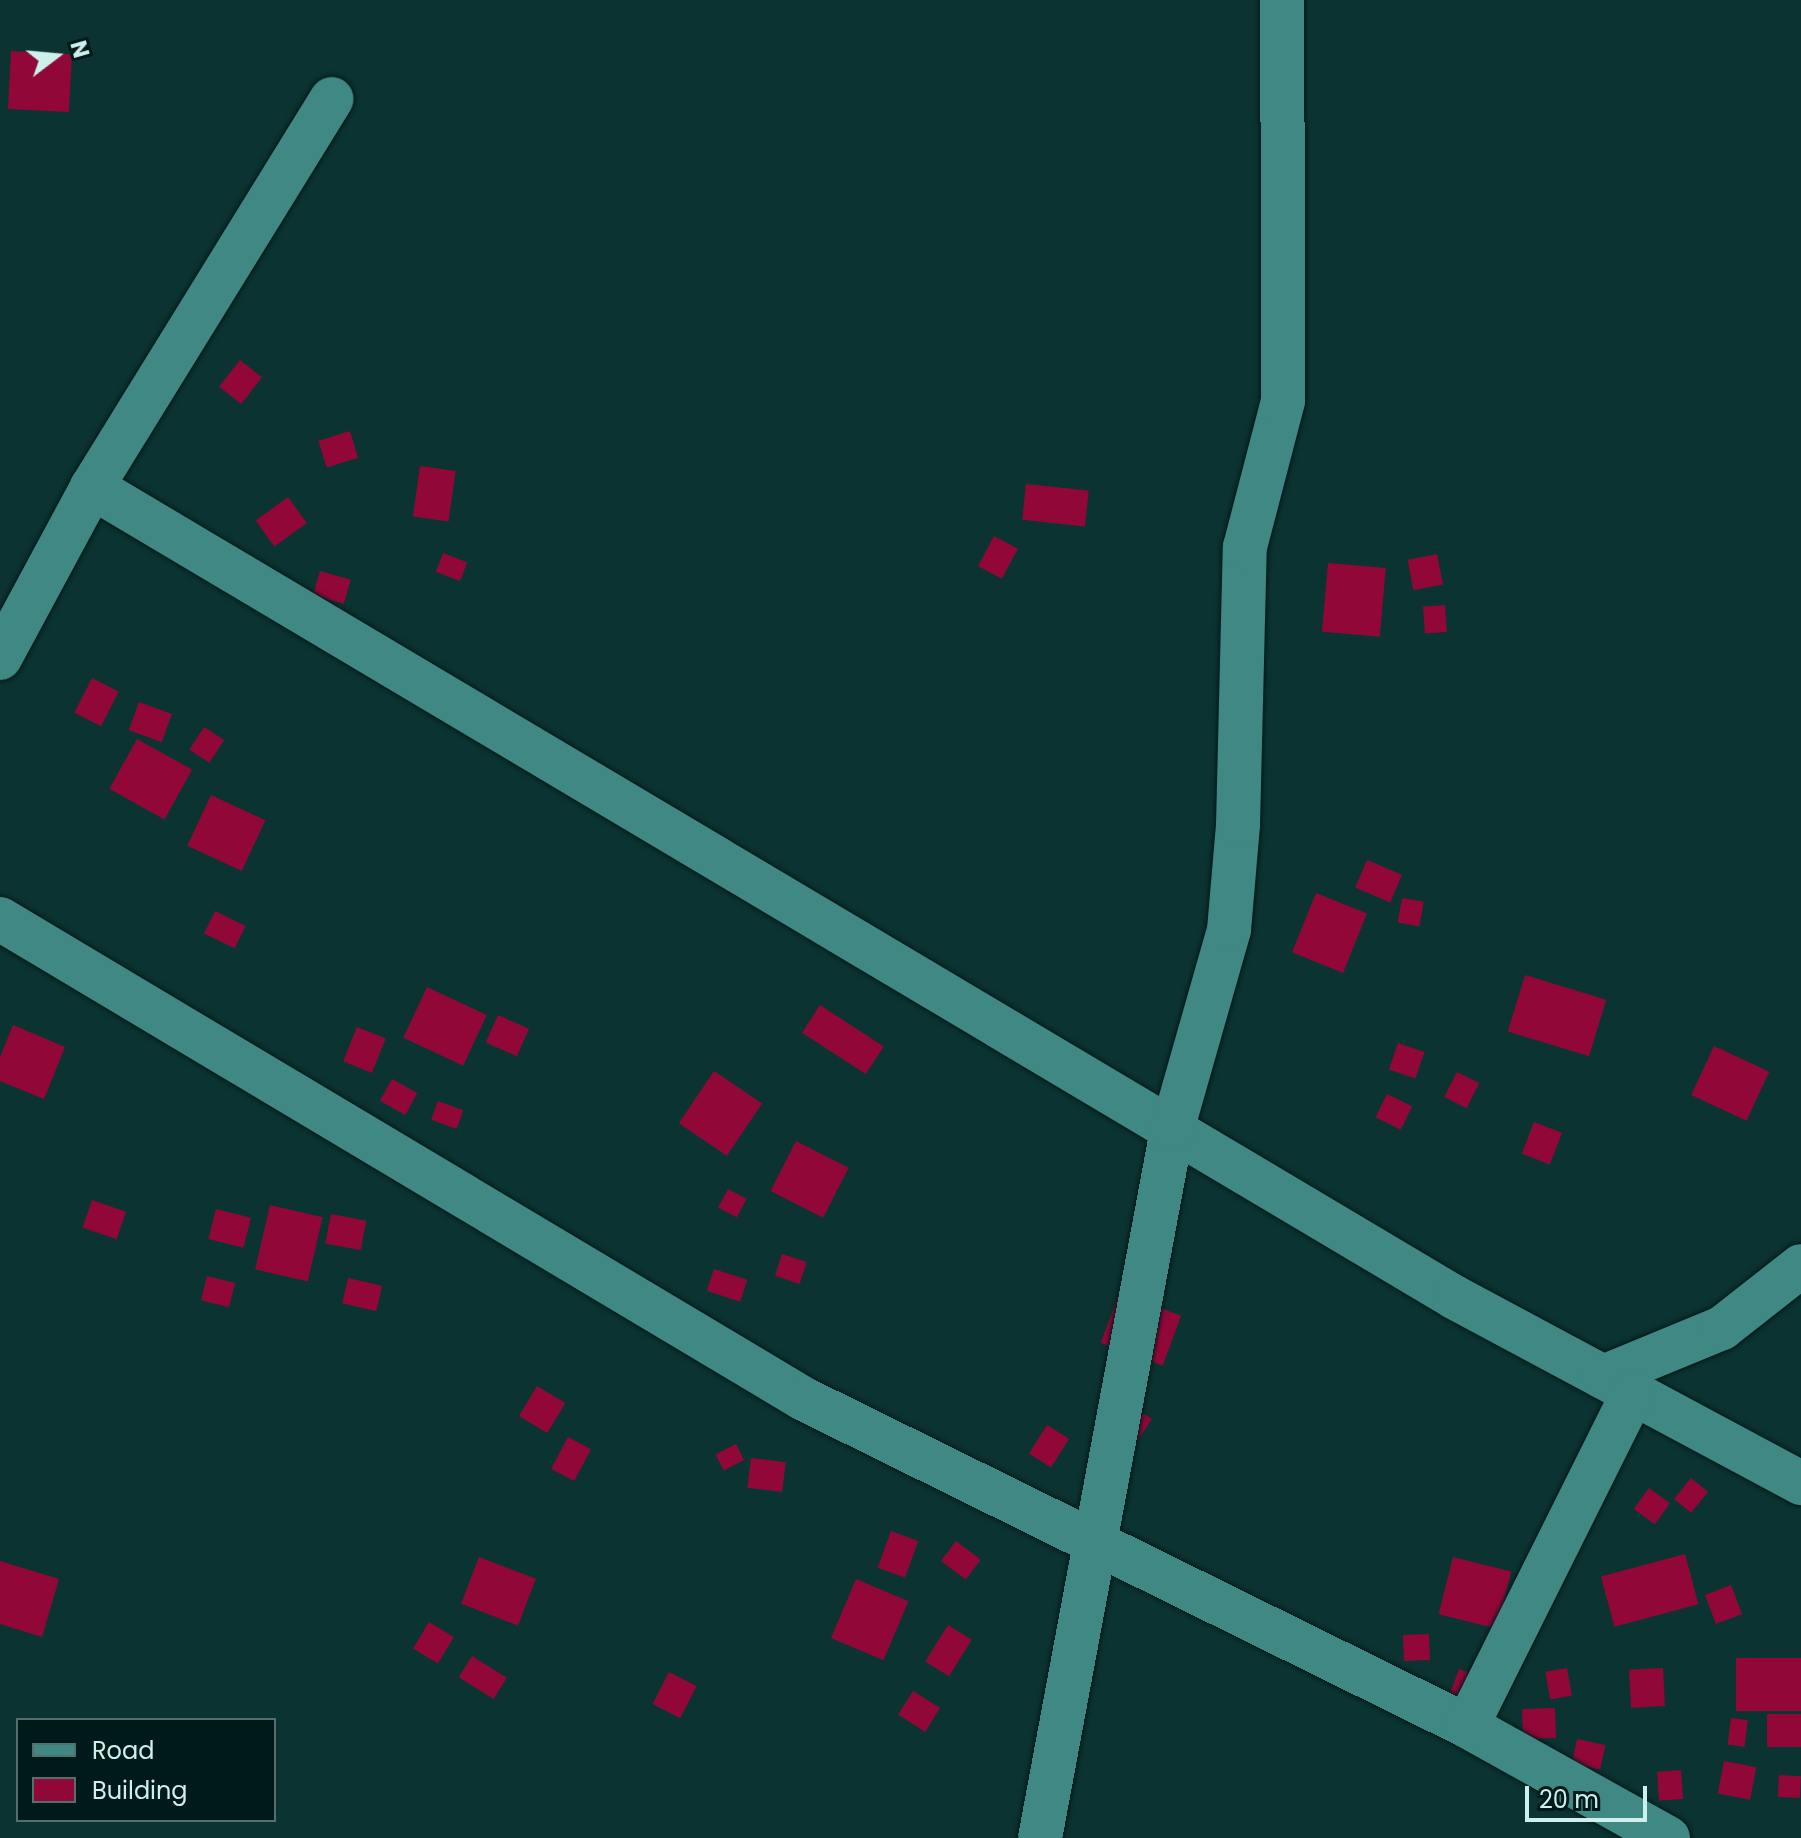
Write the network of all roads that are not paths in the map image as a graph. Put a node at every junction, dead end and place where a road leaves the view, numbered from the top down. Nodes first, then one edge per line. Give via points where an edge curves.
1 (1282, 0) edge
2 (332, 99) dead end
3 (92, 487) junction
4 (0, 658) edge
5 (0, 919) edge
6 (1172, 1130) junction
7 (1801, 1266) edge
8 (1618, 1385) junction
9 (1801, 1483) edge
10 (1096, 1543) junction
11 (1467, 1726) junction
12 (1040, 1838) edge
13 (1668, 1838) edge

1 - 6 street via 1283,401 1245,547 1238,825 1229,930
2 - 3 street
3 - 4 street
3 - 6 street
5 - 10 street via 804,1399
6 - 8 street via 1454,1297
6 - 10 street
7 - 8 street via 1722,1328
8 - 9 street
8 - 11 street
10 - 11 street
10 - 12 street
11 - 13 street

